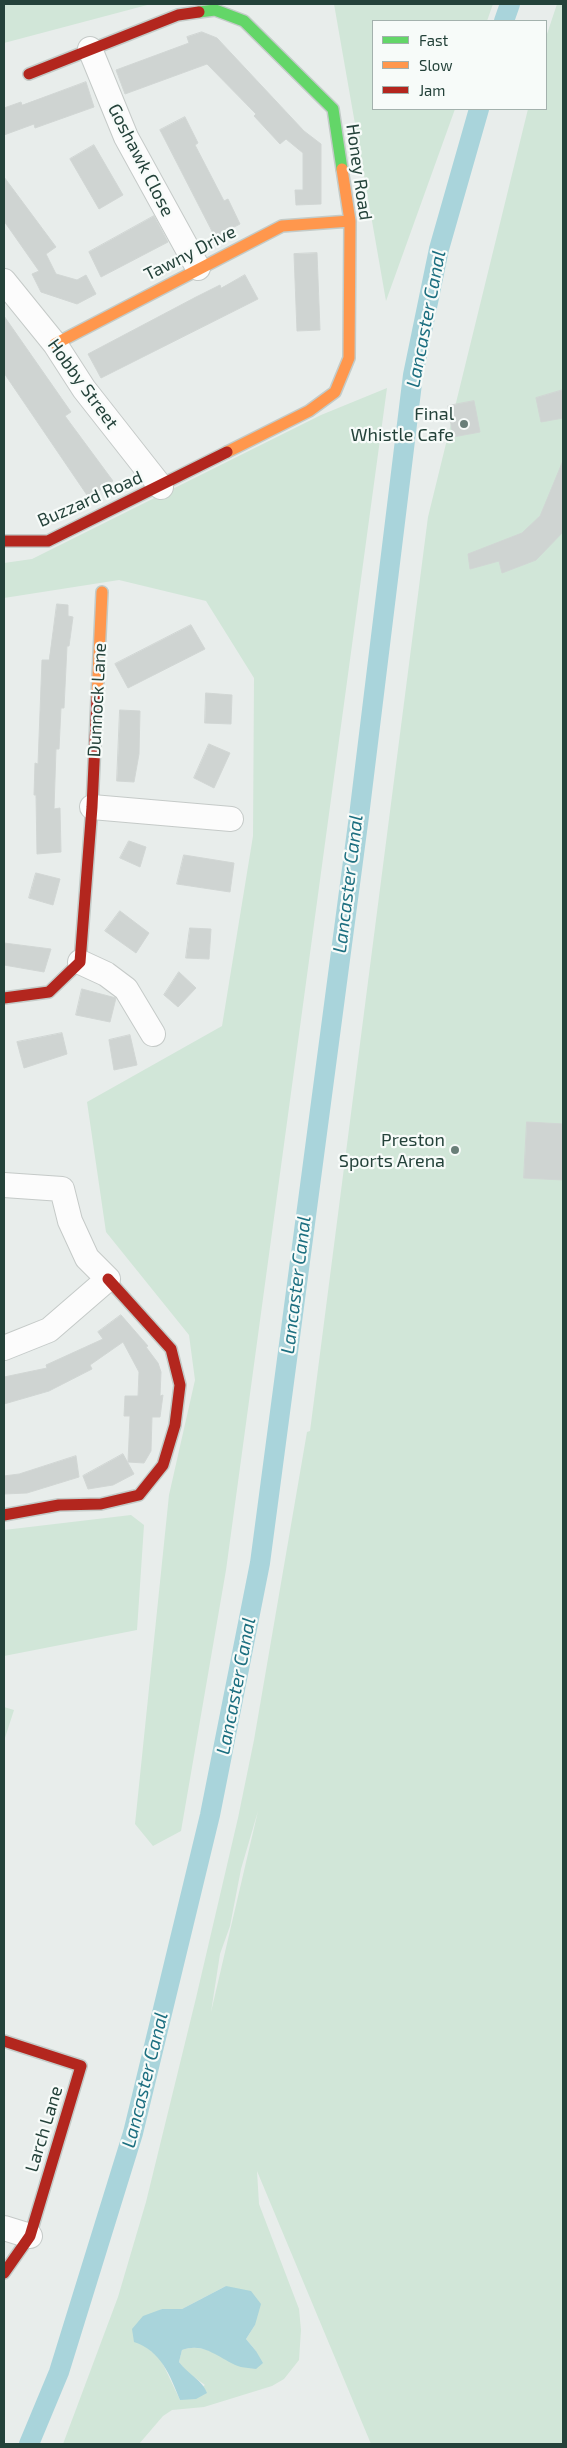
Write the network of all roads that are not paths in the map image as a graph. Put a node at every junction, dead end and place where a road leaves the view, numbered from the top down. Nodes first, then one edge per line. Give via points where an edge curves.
1 (90, 49) junction
2 (29, 74) dead end
3 (350, 221) junction
4 (198, 268) junction
5 (4, 281) edge
6 (55, 344) junction
7 (161, 487) junction
8 (4, 541) edge
9 (102, 592) dead end
10 (92, 808) junction
11 (231, 819) dead end
12 (80, 962) junction
13 (4, 998) edge
14 (153, 1034) dead end
15 (4, 1185) edge
16 (108, 1279) junction
17 (4, 1348) edge
18 (4, 1515) edge
19 (4, 2041) edge
20 (4, 2228) edge
21 (30, 2236) junction
22 (4, 2273) edge

1 - 2 street, Honey Road
1 - 3 street, Honey Road via 178,15 215,10 244,20 332,109
1 - 4 street, Goshawk Close via 126,137
3 - 4 street, Tawny Drive via 282,226
3 - 7 street, Honey Road via 349,358 336,392 309,411
4 - 6 street, Tawny Drive
5 - 6 street, Hobby Street
6 - 7 street, Hobby Street via 84,389
7 - 8 street, Buzzard Road via 48,541
9 - 10 street, Dunnock Lane
10 - 11 street
10 - 12 street, Dunnock Lane
12 - 13 street via 49,992
12 - 14 street via 106,974 126,989
15 - 16 street via 62,1189 70,1221 87,1258
16 - 17 street via 49,1330
16 - 18 street via 170,1349 180,1385 175,1425 164,1465 139,1495 101,1504 59,1505
19 - 21 street, Larch Lane via 81,2066
20 - 21 street
21 - 22 street, Larch Lane

